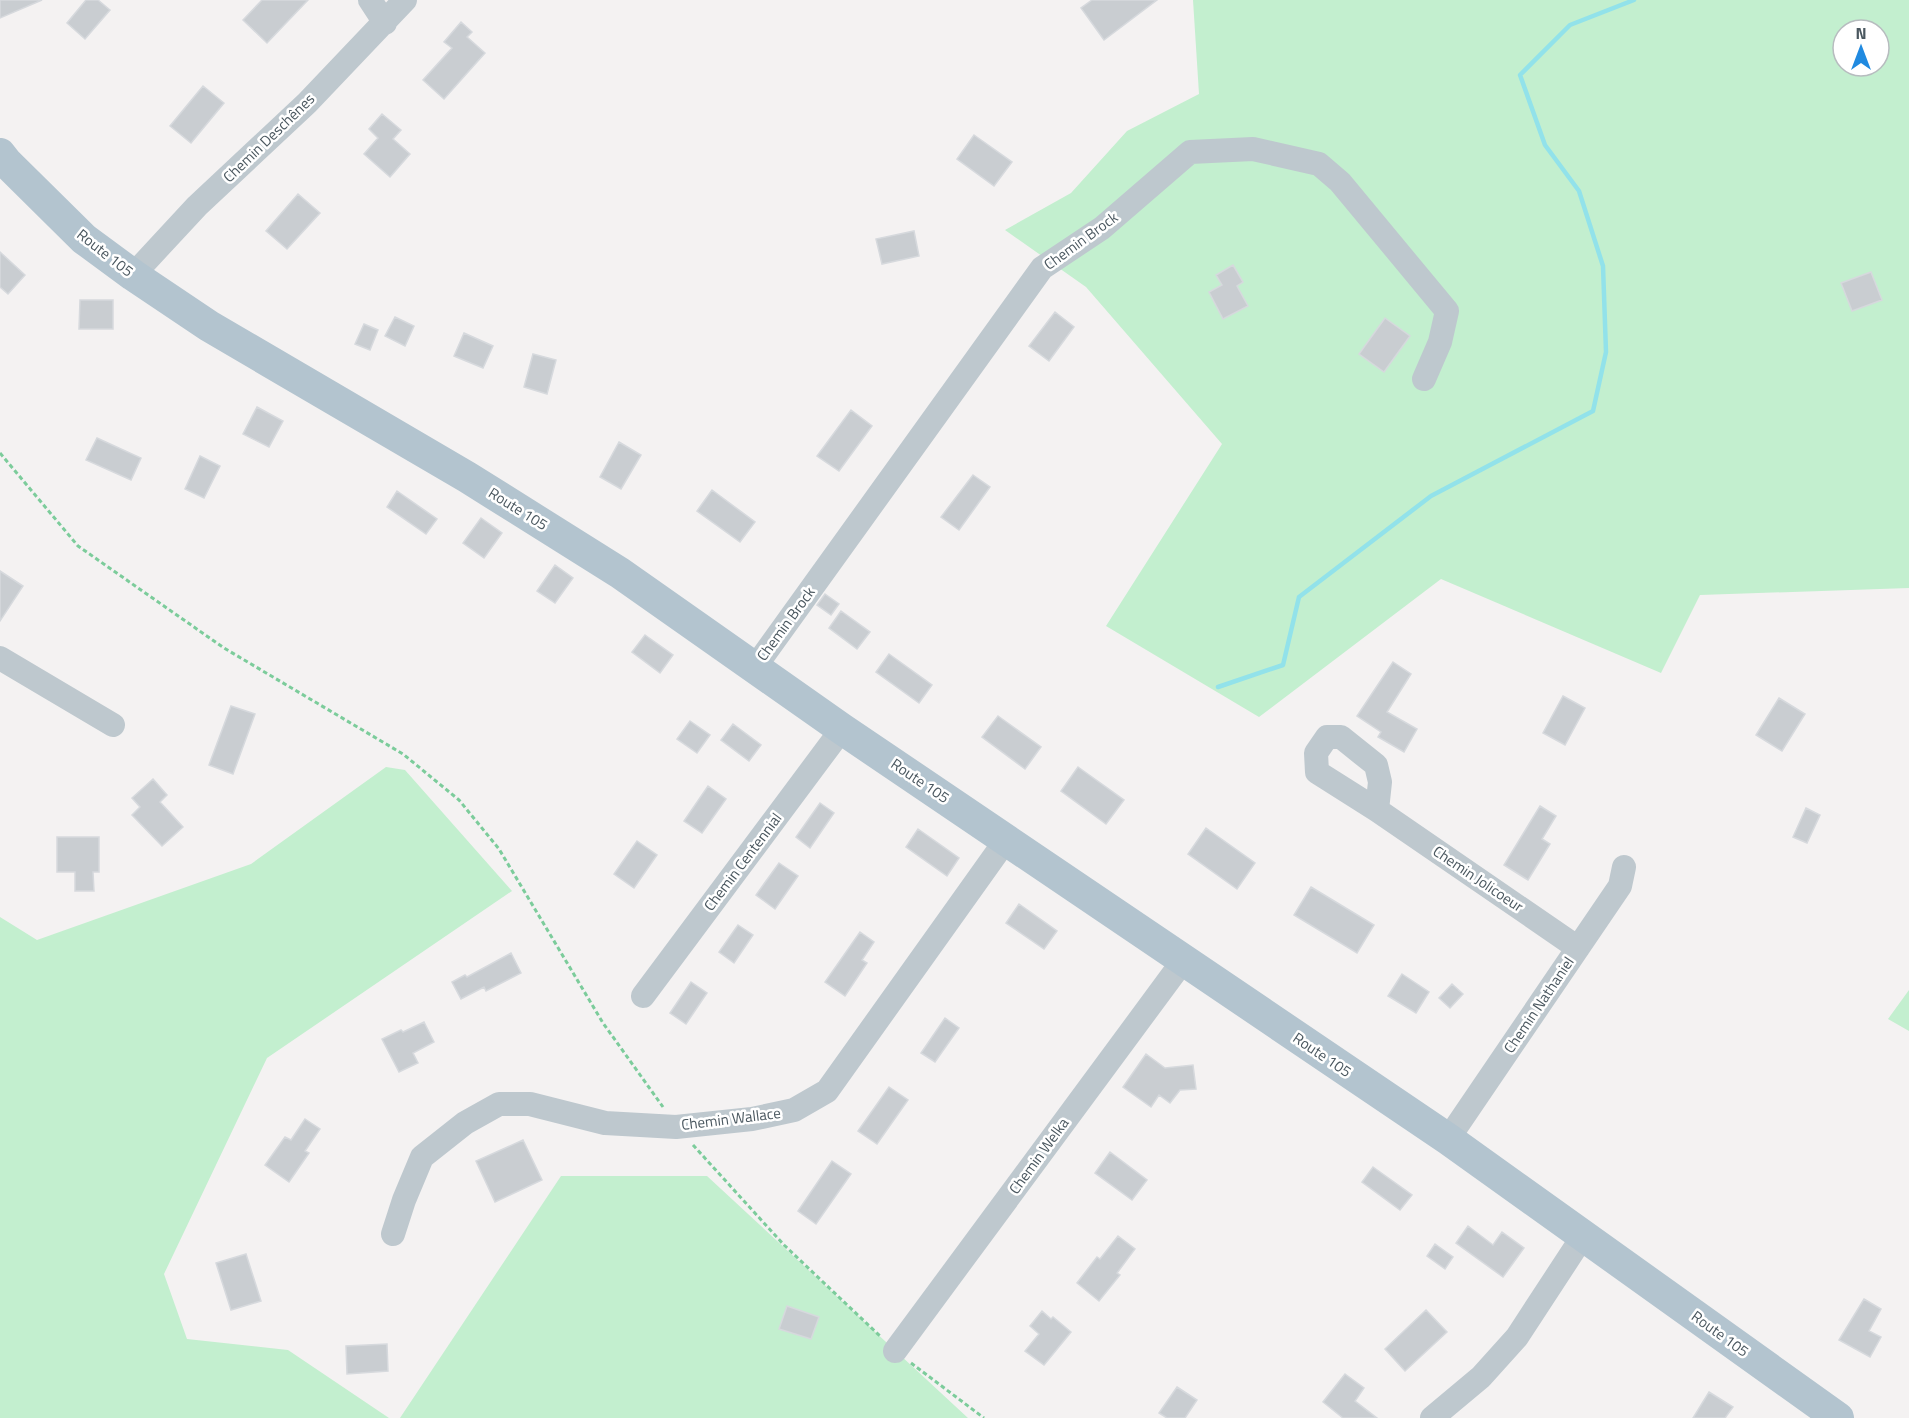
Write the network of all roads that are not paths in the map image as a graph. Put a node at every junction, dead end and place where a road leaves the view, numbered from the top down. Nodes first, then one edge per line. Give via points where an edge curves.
1 (370, 0) edge
2 (405, 0) edge
3 (385, 23) junction
4 (0, 154) edge
5 (133, 275) junction
6 (1424, 379) dead end
7 (0, 658) edge
8 (755, 667) junction
9 (113, 725) dead end
10 (842, 729) junction
11 (1377, 810) dead end
12 (1006, 840) junction
13 (1624, 867) dead end
14 (1578, 948) junction
15 (1184, 961) junction
16 (643, 996) dead end
17 (1448, 1139) junction
18 (393, 1234) dead end
19 (1583, 1236) junction
20 (895, 1351) road end
21 (1432, 1418) edge
22 (1838, 1418) edge

1 - 3 street
2 - 3 street, Chemin Deschênes
3 - 5 street, Chemin Deschênes via 197,206
4 - 5 main road, Route 105 via 84,239
5 - 8 main road, Route 105 via 209,326 620,573
6 - 8 street, Chemin Brock via 1440,342 1447,311 1340,182 1318,164 1253,149 1190,152 1102,228 1042,268
7 - 9 street
8 - 10 main road, Route 105
10 - 12 main road, Route 105
10 - 16 street, Chemin Centennial
11 - 14 street, Chemin Jolicoeur
12 - 15 main road, Route 105
12 - 18 street, Chemin Wallace via 826,1091 794,1110 676,1127 605,1123 530,1104 499,1104 465,1123 422,1157
13 - 14 street, Chemin Nathaniel via 1620,886
14 - 17 street, Chemin Nathaniel
15 - 17 main road, Route 105
15 - 20 street, Chemin Welka
17 - 19 main road, Route 105
19 - 21 street via 1511,1345 1481,1377
19 - 22 main road, Route 105

